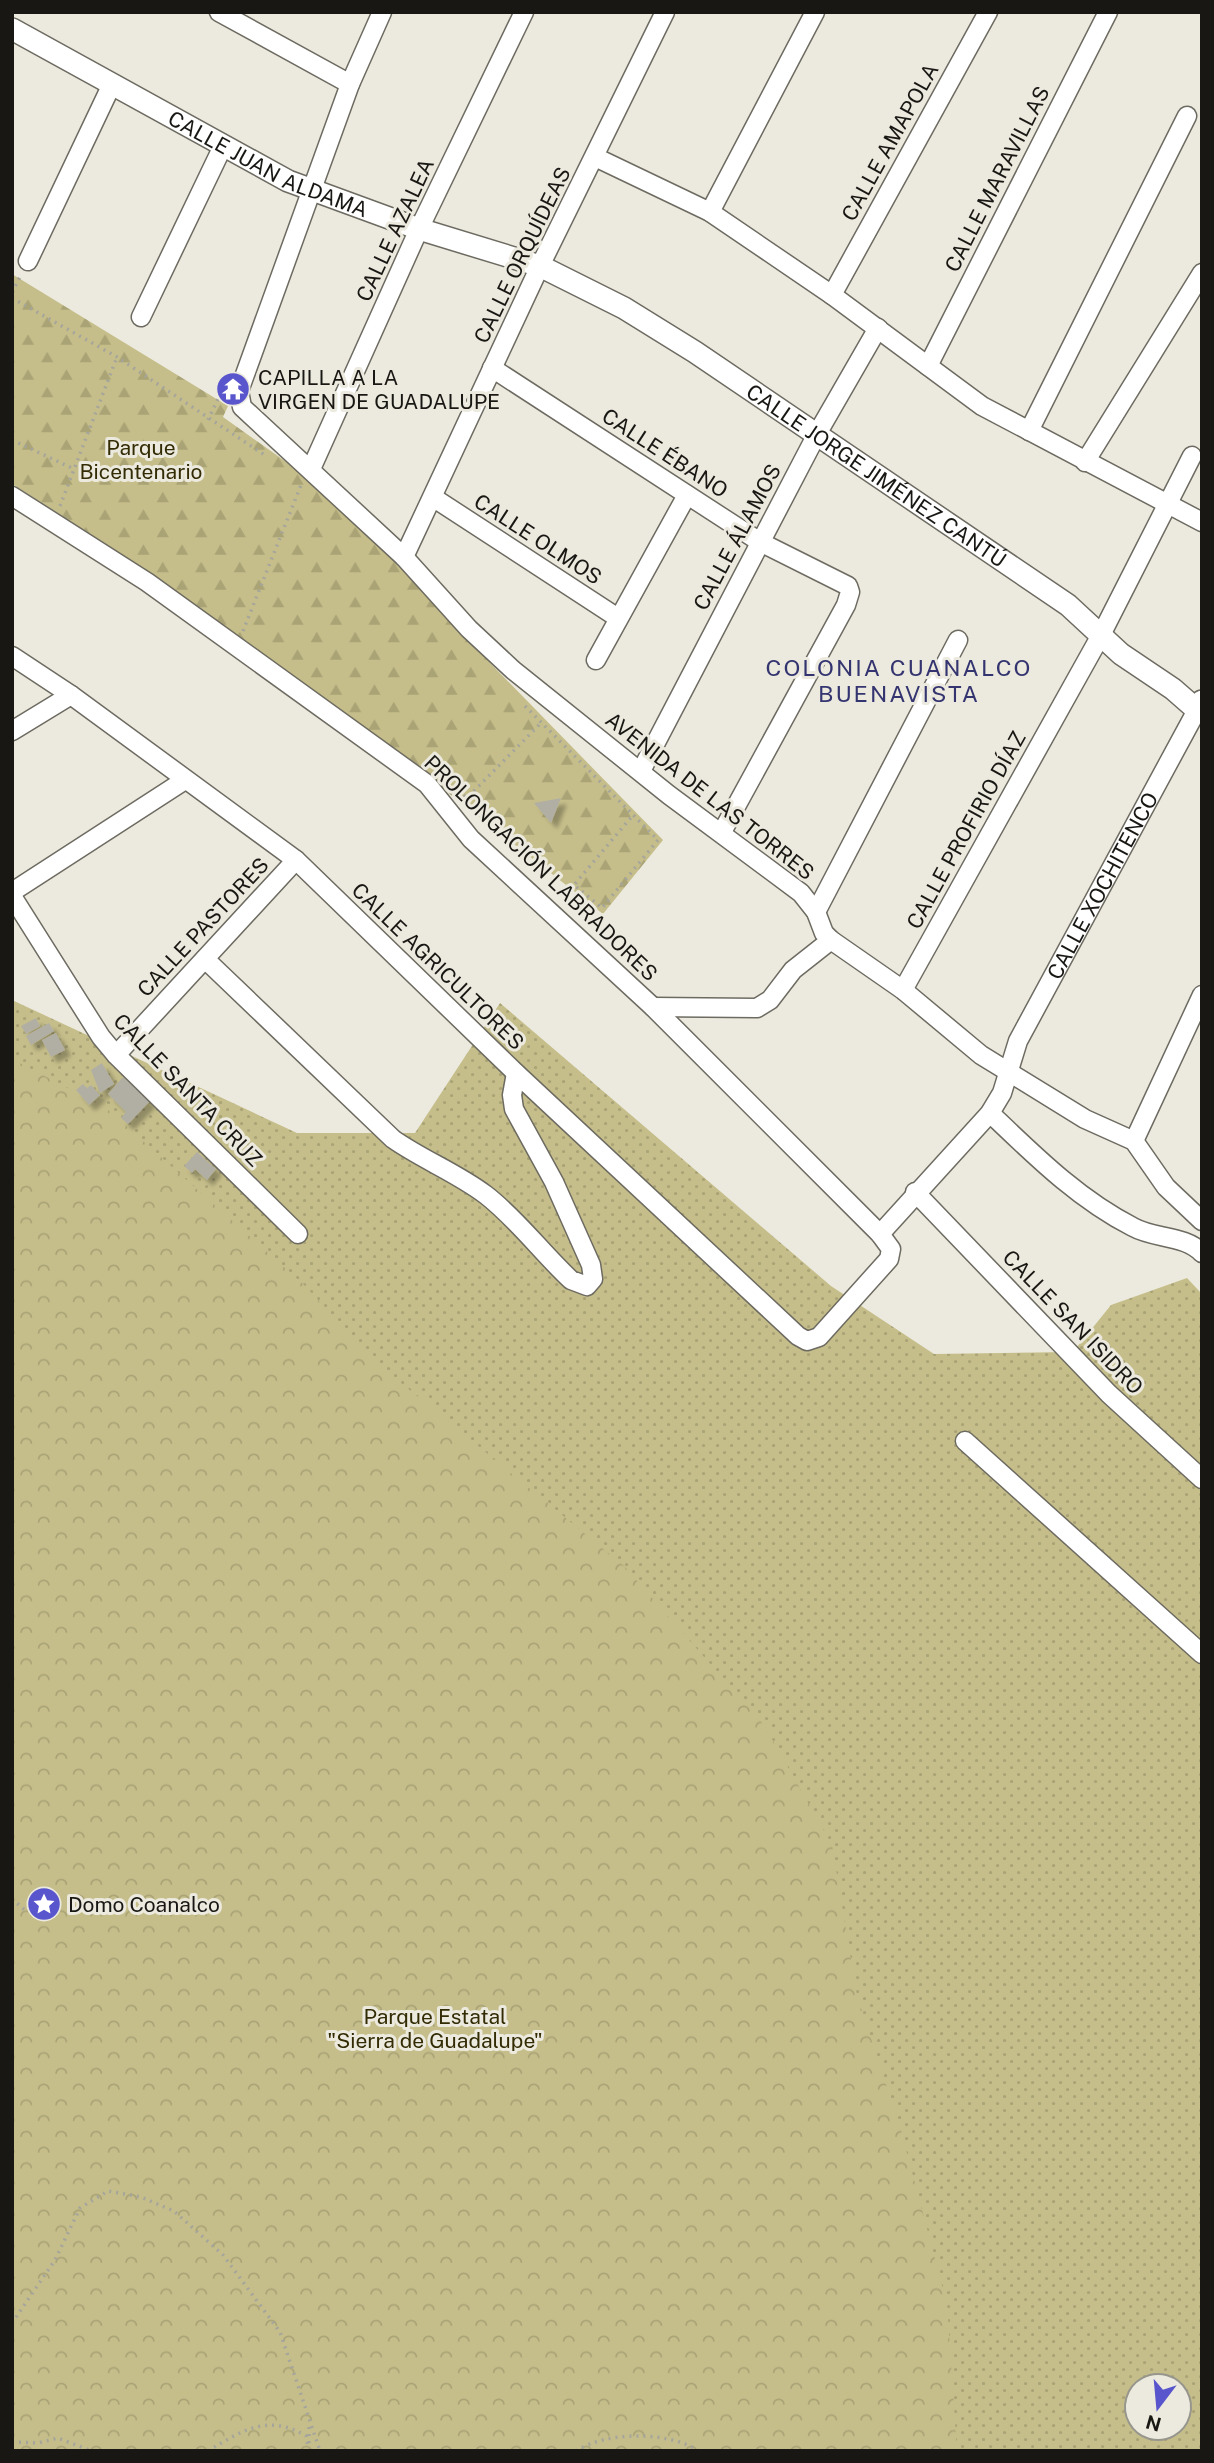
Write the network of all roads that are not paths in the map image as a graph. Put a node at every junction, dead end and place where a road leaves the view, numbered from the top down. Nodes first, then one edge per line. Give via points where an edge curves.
1 (219, 12) edge
2 (382, 12) edge
3 (524, 12) edge
4 (665, 12) edge
5 (815, 12) edge
6 (988, 12) edge
7 (1108, 12) edge
8 (12, 29) edge
9 (113, 84) junction
10 (350, 84) junction
11 (1187, 116) dead end
12 (223, 145) junction
13 (595, 157) junction
14 (311, 191) junction
15 (710, 212) junction
16 (419, 229) junction
17 (28, 261) dead end
18 (540, 266) junction
19 (1202, 273) edge
20 (832, 295) junction
21 (141, 317) dead end
22 (878, 328) junction
23 (928, 366) junction
24 (492, 368) junction
25 (1029, 431) junction
26 (817, 434) junction
27 (1192, 456) dead end
28 (1085, 463) junction
29 (307, 475) junction
30 (687, 495) junction
31 (12, 496) edge
32 (434, 498) junction
33 (1168, 507) junction
34 (1202, 522) edge
35 (760, 542) junction
36 (404, 557) junction
37 (618, 618) junction
38 (1101, 635) junction
39 (958, 640) dead end
40 (12, 656) edge
41 (596, 660) dead end
42 (71, 695) junction
43 (1200, 708) edge
44 (12, 731) edge
45 (641, 771) junction
46 (185, 780) junction
47 (722, 832) junction
48 (296, 860) junction
49 (12, 894) edge
50 (816, 912) junction
51 (831, 940) junction
52 (205, 959) junction
53 (903, 990) junction
54 (1202, 995) edge
55 (653, 1007) junction
56 (116, 1055) junction
57 (516, 1073) junction
58 (1009, 1074) junction
59 (990, 1113) junction
60 (1134, 1141) junction
61 (915, 1192) junction
62 (1202, 1221) edge
63 (298, 1234) dead end
64 (880, 1234) junction
65 (1199, 1244) edge
66 (891, 1253) joint
67 (965, 1441) dead end
68 (1202, 1479) edge
69 (1202, 1654) edge

1 - 10 street
2 - 10 street
3 - 16 street, CALLE AZALEA
4 - 13 street, CALLE ORQUÍDEAS
5 - 15 street
6 - 20 street, CALLE AMAPOLA
7 - 23 street, CALLE MARAVILLAS
8 - 9 street, CALLE JUAN ALDAMA
9 - 12 street, CALLE JUAN ALDAMA
9 - 17 street
10 - 14 street
11 - 25 street
12 - 14 street, CALLE JUAN ALDAMA
12 - 21 street
13 - 15 street
13 - 18 street, CALLE ORQUÍDEAS
14 - 16 street, CALLE JUAN ALDAMA
14 - 29 street, AVENIDA DE LAS TORRES via 239,391 244,411
15 - 20 street
16 - 18 street, CALLE JUAN ALDAMA
16 - 29 street, CALLE AZALEA
18 - 24 street, CALLE ORQUÍDEAS
18 - 26 street, CALLE JORGE JIMÉNEZ CANTÚ via 624,308
19 - 28 street
20 - 22 street
22 - 23 street
22 - 26 street, CALLE ÁLAMOS
23 - 25 street via 982,406
24 - 30 street, CALLE ÉBANO
24 - 32 street, CALLE ORQUÍDEAS
25 - 28 street
26 - 35 street, CALLE ÁLAMOS
26 - 38 street, CALLE JORGE JIMÉNEZ CANTÚ via 1068,605
27 - 33 street, CALLE PROFIRIO DÍAZ
28 - 33 street
29 - 36 street, AVENIDA DE LAS TORRES
30 - 35 street, CALLE ÉBANO
30 - 37 street
31 - 55 street, PROLONGACIÓN LABRADORES via 147,582 427,784 471,839
32 - 36 street, CALLE ORQUÍDEAS
32 - 37 street, CALLE OLMOS
33 - 34 street
33 - 38 street, CALLE PROFIRIO DÍAZ
35 - 45 street, CALLE ÁLAMOS
35 - 47 street, CALLE ÉBANO via 842,582 850,592
36 - 45 street, AVENIDA DE LAS TORRES via 504,662
37 - 41 street
38 - 43 street, CALLE JORGE JIMÉNEZ CANTÚ
38 - 53 street, CALLE PROFIRIO DÍAZ
39 - 50 street
40 - 42 street, CALLE AGRICULTORES
42 - 44 street
42 - 46 street, CALLE AGRICULTORES
43 - 58 street, CALLE XOCHITENCO via 1018,1041
45 - 47 street, AVENIDA DE LAS TORRES
46 - 48 street, CALLE AGRICULTORES
46 - 49 street
47 - 50 street, AVENIDA DE LAS TORRES via 801,893
48 - 52 street, CALLE PASTORES
48 - 57 street, CALLE AGRICULTORES
49 - 56 street, CALLE SANTA CRUZ
50 - 51 street, AVENIDA DE LAS TORRES
51 - 53 street, AVENIDA DE LAS TORRES
51 - 55 street via 793,970 770,1000 757,1008
52 - 56 street, CALLE PASTORES
52 - 57 street via 393,1139 490,1198 570,1280 587,1286 593,1279 591,1265 554,1182 514,1109
53 - 58 street, AVENIDA DE LAS TORRES
54 - 60 street
55 - 64 street, PROLONGACIÓN LABRADORES
56 - 63 street, CALLE SANTA CRUZ
57 - 66 street, CALLE AGRICULTORES via 807,1341 819,1337
58 - 59 street, CALLE XOCHITENCO
58 - 60 street, AVENIDA DE LAS TORRES via 1085,1119
59 - 61 street, CALLE XOCHITENCO
59 - 65 street via 1063,1181 1132,1227
60 - 62 street via 1166,1187
61 - 64 street, CALLE XOCHITENCO
61 - 68 street, CALLE SAN ISIDRO via 1109,1394
64 - 66 street, PROLONGACIÓN LABRADORES
67 - 69 street

